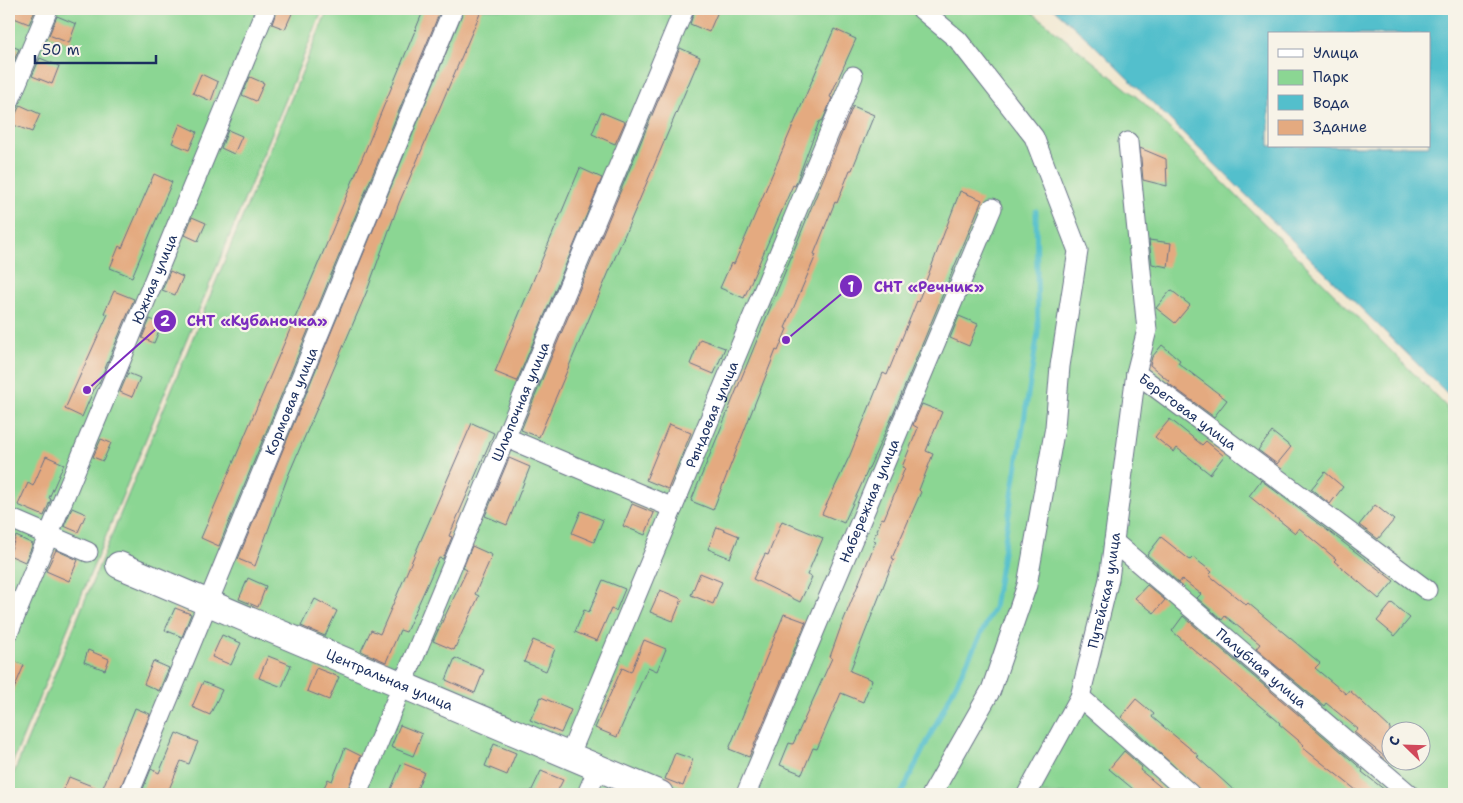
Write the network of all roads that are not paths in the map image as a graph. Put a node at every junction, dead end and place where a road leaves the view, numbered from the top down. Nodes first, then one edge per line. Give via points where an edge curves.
1 (48, 9) edge
2 (266, 9) edge
3 (453, 9) edge
4 (684, 9) edge
5 (921, 9) edge
6 (853, 76) dead end
7 (9, 102) edge
8 (1128, 142) dead end
9 (992, 208) dead end
10 (1136, 373) junction
11 (507, 438) junction
12 (673, 508) junction
13 (9, 518) edge
14 (48, 534) junction
15 (1114, 542) junction
16 (88, 552) dead end
17 (119, 565) dead end
18 (1427, 590) dead end
19 (209, 604) junction
20 (9, 631) edge
21 (402, 684) junction
22 (1080, 697) junction
23 (570, 754) junction
24 (598, 768) junction
25 (129, 794) edge
26 (357, 794) edge
27 (587, 794) edge
28 (660, 794) edge
29 (746, 794) edge
30 (932, 794) edge
31 (1027, 794) edge
32 (1190, 794) edge
33 (1409, 794) edge

1 - 7 street
2 - 14 street, Южная улица
3 - 19 street, Кормовая улица
4 - 11 street, Шлюпочная улица
5 - 30 street via 958,40 1034,137 1078,251 1060,366 1055,426 1027,585 991,690
6 - 12 street, Рындовая улица
8 - 10 street, Береговая улица via 1147,330
9 - 29 street, Набережная улица
10 - 15 street, Путейская улица
10 - 18 street, Береговая улица
11 - 12 street
11 - 21 street, Шлюпочная улица
12 - 23 street, Рындовая улица
13 - 14 street
14 - 16 street
14 - 20 street, Южная улица
15 - 22 street, Путейская улица via 1110,579
15 - 33 street, Палубная улица
17 - 19 street, Центральная улица
19 - 21 street, Центральная улица
19 - 25 street, Кормовая улица
21 - 23 street, Центральная улица
21 - 26 street, Шлюпочная улица
22 - 31 street, Путейская улица
22 - 32 street
23 - 24 street, Центральная улица
24 - 27 street
24 - 28 street, Центральная улица

